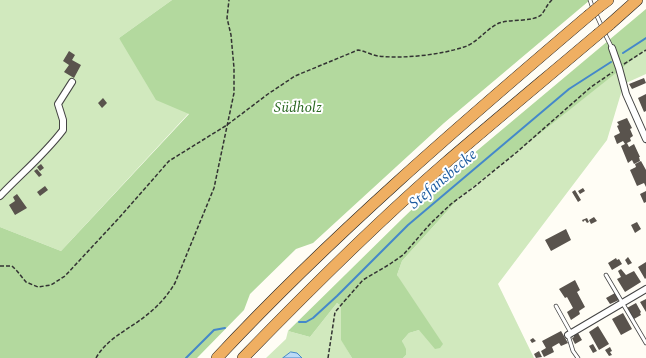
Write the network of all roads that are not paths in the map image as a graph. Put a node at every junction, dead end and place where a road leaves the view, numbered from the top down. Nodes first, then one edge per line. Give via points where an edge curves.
1 (590, 0) edge
2 (637, 0) edge
3 (604, 3) edge
4 (612, 48) joint
5 (72, 82) dead end
6 (646, 139) edge
7 (0, 196) edge
8 (606, 275) dead end
9 (646, 289) edge
10 (622, 303) junction
11 (556, 306) dead end
12 (569, 334) junction
13 (646, 343) edge
14 (216, 358) edge
15 (243, 358) edge
16 (578, 358) edge

1 - 4 lane
2 - 15 highway, bridge via 442,166 329,271
3 - 14 highway, bridge via 374,203
4 - 6 street via 626,94
5 - 7 street via 58,104 63,130 51,146
8 - 10 lane
9 - 10 street
10 - 12 street
10 - 13 lane
11 - 12 lane
12 - 16 lane via 573,351

